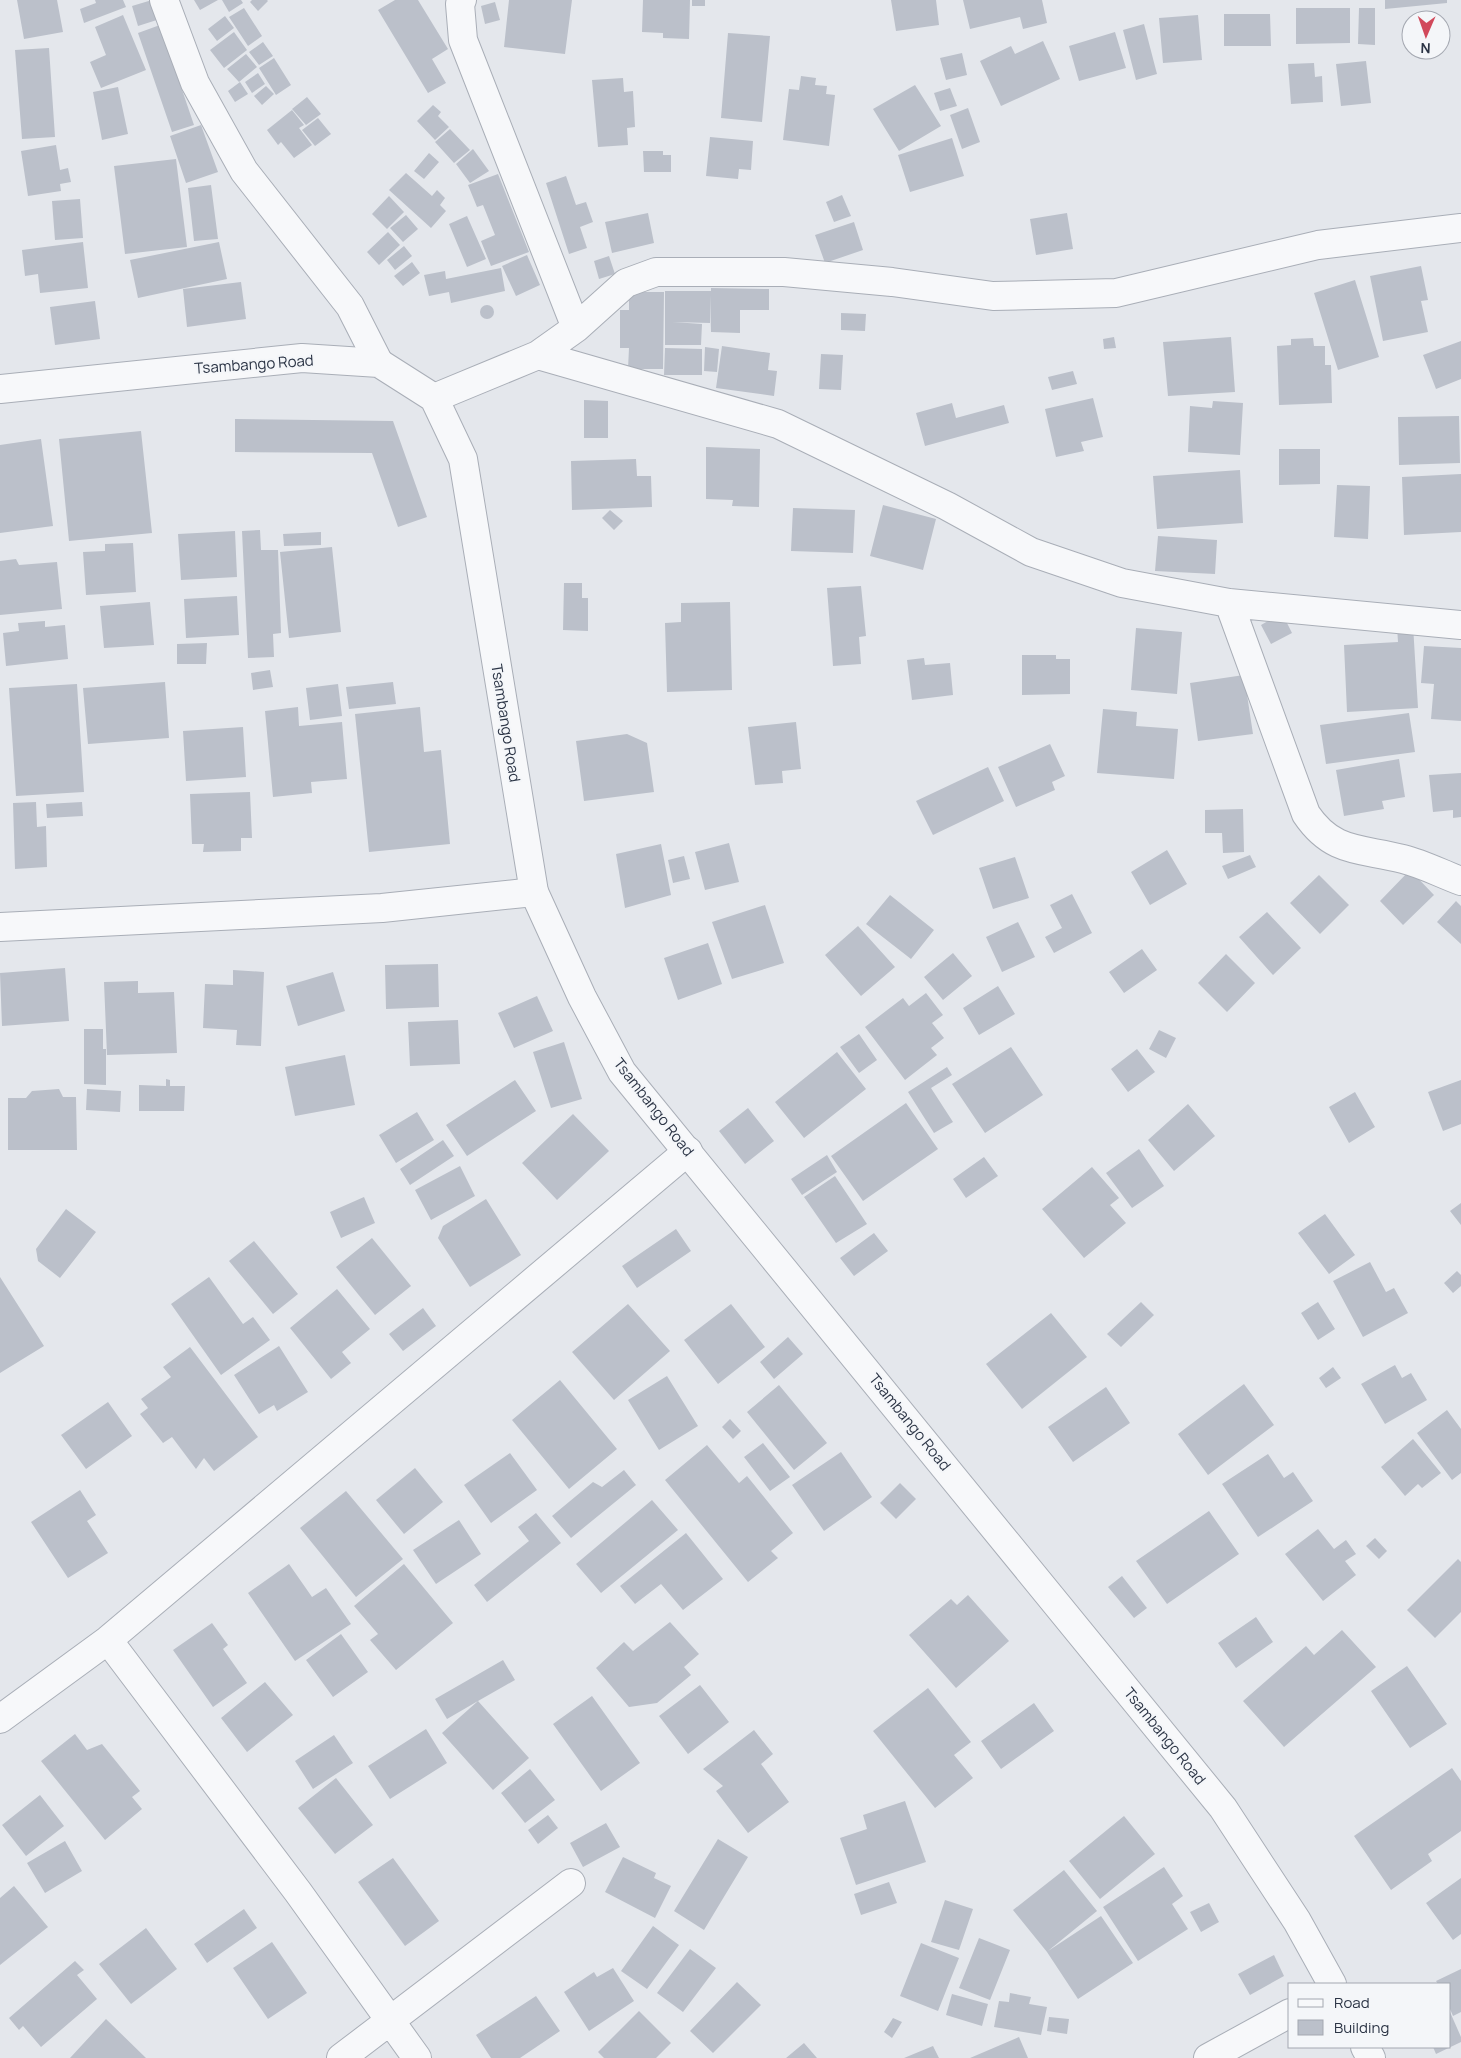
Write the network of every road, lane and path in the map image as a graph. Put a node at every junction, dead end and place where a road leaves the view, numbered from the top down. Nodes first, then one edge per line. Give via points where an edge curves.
1 (164, 0) edge
2 (462, 0) edge
3 (1461, 228) edge
4 (576, 328) junction
5 (538, 355) junction
6 (379, 364) junction
7 (0, 389) edge
8 (434, 398) junction
9 (1229, 603) junction
10 (1461, 625) edge
11 (1461, 881) edge
12 (534, 892) junction
13 (0, 927) edge
14 (688, 1151) junction
15 (108, 1640) junction
16 (0, 1719) edge
17 (571, 1883) dead end
18 (1331, 1983) edge
19 (1288, 2014) edge
20 (389, 2022) junction
21 (341, 2058) edge
22 (416, 2058) edge
23 (1208, 2058) edge

1 - 6 street via 195,83 244,171 350,306
2 - 4 street via 464,40
3 - 4 street via 1318,245 1116,293 993,296 784,272 656,272 626,283
4 - 5 street
5 - 8 street
5 - 9 street via 778,424 948,506 1031,552 1122,583
6 - 7 street, Tsambango Road via 302,358
6 - 8 street, Tsambango Road
8 - 12 street, Tsambango Road via 463,460
9 - 10 street
9 - 11 street via 1306,814 1318,831 1338,845 1405,859
12 - 13 street via 382,908
12 - 14 street, Tsambango Road via 582,997 622,1072
14 - 15 street
14 - 18 street, Tsambango Road via 1223,1808 1297,1921
15 - 16 street
15 - 20 street via 298,1892
17 - 20 street
19 - 23 street
20 - 21 street
20 - 22 street

